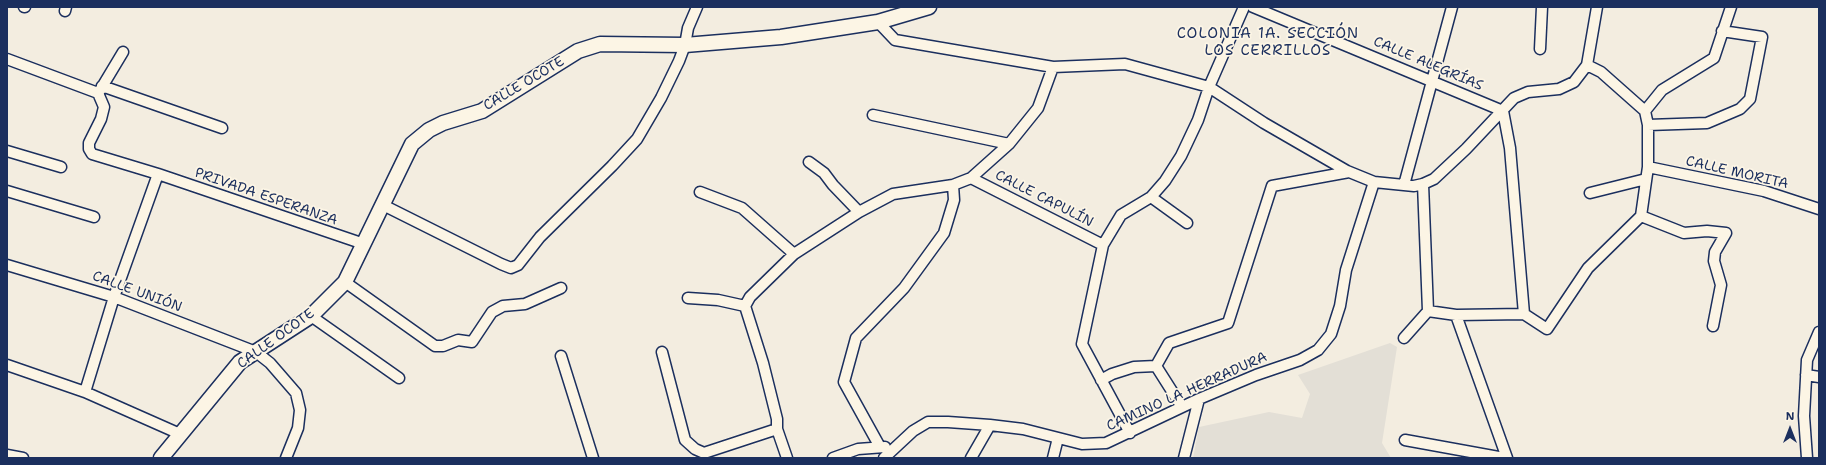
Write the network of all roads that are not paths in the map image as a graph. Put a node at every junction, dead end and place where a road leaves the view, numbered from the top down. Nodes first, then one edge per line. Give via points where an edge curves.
1 (697, 7) edge
2 (929, 7) edge
3 (1244, 7) edge
4 (1253, 7) edge
5 (1452, 7) edge
6 (1542, 7) edge
7 (1597, 7) edge
8 (1730, 7) edge
9 (878, 22) junction
10 (1722, 32) junction
11 (685, 45) junction
12 (1540, 49) dead end
13 (123, 52) dead end
14 (7, 59) edge
15 (1588, 65) junction
16 (1053, 67) junction
17 (1432, 81) junction
18 (1209, 86) junction
19 (100, 90) junction
20 (1503, 111) junction
21 (1645, 111) junction
22 (873, 115) dead end
23 (1648, 125) junction
24 (222, 128) dead end
25 (1009, 144) junction
26 (7, 151) edge
27 (809, 162) dead end
28 (61, 167) dead end
29 (1648, 167) junction
30 (1349, 172) junction
31 (158, 174) junction
32 (971, 178) junction
33 (1646, 179) junction
34 (1374, 182) junction
35 (953, 185) junction
36 (1404, 185) junction
37 (1418, 185) junction
38 (7, 191) edge
39 (700, 192) dead end
40 (1590, 193) dead end
41 (1151, 197) junction
42 (383, 205) junction
43 (1819, 209) edge
44 (859, 212) junction
45 (1641, 216) junction
46 (94, 217) dead end
47 (1187, 223) dead end
48 (364, 244) junction
49 (1103, 245) junction
50 (794, 254) junction
51 (7, 265) edge
52 (345, 282) junction
53 (561, 288) dead end
54 (114, 297) junction
55 (688, 298) dead end
56 (745, 306) junction
57 (1428, 311) junction
58 (1524, 314) junction
59 (1456, 315) junction
60 (311, 316) junction
61 (1712, 326) dead end
62 (1819, 332) edge
63 (1404, 338) dead end
64 (256, 352) junction
65 (662, 352) dead end
66 (561, 356) dead end
67 (7, 365) edge
68 (1156, 366) junction
69 (1806, 375) junction
70 (1819, 377) edge
71 (399, 378) dead end
72 (1101, 380) junction
73 (86, 392) junction
74 (1199, 399) junction
75 (1182, 407) junction
76 (990, 425) junction
77 (778, 430) junction
78 (1130, 433) junction
79 (180, 434) junction
80 (1058, 438) junction
81 (1405, 440) dead end
82 (895, 446) junction
83 (880, 447) junction
84 (7, 455) edge
85 (23, 458) edge
86 (160, 458) edge
87 (286, 458) edge
88 (593, 458) edge
89 (787, 458) edge
90 (833, 458) edge
91 (884, 458) edge
92 (971, 458) edge
93 (1053, 458) edge
94 (1184, 458) edge
95 (1505, 458) edge
96 (1807, 458) edge

1 - 11 street via 688,28
2 - 9 street, CALLE OCOTE
3 - 18 street
4 - 17 street, CALLE ALEGRÍAS
5 - 17 street
6 - 12 street
7 - 15 street
8 - 10 street
9 - 11 street, CALLE OCOTE via 781,37
9 - 16 street via 895,40
10 - 21 street via 1714,58 1662,90
10 - 23 street via 1762,37 1750,99 1740,109 1707,123
11 - 42 street, CALLE OCOTE via 600,44 578,51 482,111 429,130 412,144
11 - 42 street via 637,139 540,237 518,265 511,268 501,264
13 - 19 street
14 - 19 street
15 - 20 street via 1574,82 1560,89 1528,92 1514,98
15 - 21 street via 1601,72
16 - 18 street via 1125,64
16 - 25 street via 1038,108
17 - 20 street, CALLE ALEGRÍAS
17 - 36 street
18 - 30 street via 1264,124
18 - 41 street via 1182,156
19 - 24 street
19 - 31 street, PRIVADA ESPERANZA via 104,107 102,119 89,143 89,150 92,154
20 - 37 street via 1434,179
20 - 58 street via 1510,148
21 - 23 street
22 - 25 street
23 - 29 street
25 - 32 street
26 - 28 street
27 - 44 street via 824,173
29 - 33 street
29 - 43 street, CALLE MORITA via 1764,191
30 - 34 street
30 - 68 street via 1272,186 1228,323 1169,343
31 - 48 street, PRIVADA ESPERANZA
31 - 54 street
32 - 35 street
32 - 49 street, CALLE CAPULÍN
33 - 40 street
33 - 45 street
34 - 36 street
34 - 74 street, CAMINO LA HERRADURA via 1346,270 1340,306 1331,334 1318,350 1300,360
35 - 44 street via 893,194
35 - 83 street via 954,200 944,233 904,288 856,338 844,382
36 - 37 street
37 - 57 street
38 - 46 street
39 - 50 street via 742,208
41 - 47 street
41 - 49 street via 1122,215
42 - 48 street, CALLE OCOTE
44 - 50 street
45 - 58 street via 1588,268 1547,329
45 - 61 street via 1684,232 1726,232 1715,252 1714,261 1721,285
48 - 52 street, CALLE OCOTE
49 - 72 street via 1082,344
50 - 56 street via 750,297
51 - 54 street, CALLE UNIÓN
52 - 53 street via 435,346 443,346 458,340 472,342 492,312 503,306 525,304
52 - 60 street, CALLE OCOTE
54 - 64 street, CALLE UNIÓN
54 - 73 street
55 - 56 street via 718,300
56 - 77 street via 763,363
57 - 59 street
57 - 63 street
58 - 59 street
59 - 95 street
60 - 64 street, CALLE OCOTE
60 - 71 street
62 - 69 street via 1807,360
64 - 79 street, CALLE OCOTE via 240,362
64 - 87 street, CALLE UNIÓN via 270,363 296,393 300,410 298,428
65 - 77 street via 686,440 695,449 704,453
66 - 88 street
67 - 73 street
68 - 72 street via 1134,366
68 - 75 street
69 - 70 street
69 - 96 street via 1804,416
72 - 78 street
73 - 79 street
74 - 75 street, CAMINO LA HERRADURA
74 - 94 street
75 - 78 street, CAMINO LA HERRADURA
76 - 80 street, CAMINO LA HERRADURA via 1023,429
76 - 82 street, CAMINO LA HERRADURA via 928,422
76 - 92 street
77 - 89 street
78 - 80 street, CAMINO LA HERRADURA via 1106,443 1082,444
79 - 86 street, CALLE OCOTE
80 - 93 street
81 - 95 street
82 - 83 street
82 - 91 street, CAMINO LA HERRADURA
83 - 90 street via 858,449
84 - 85 street

